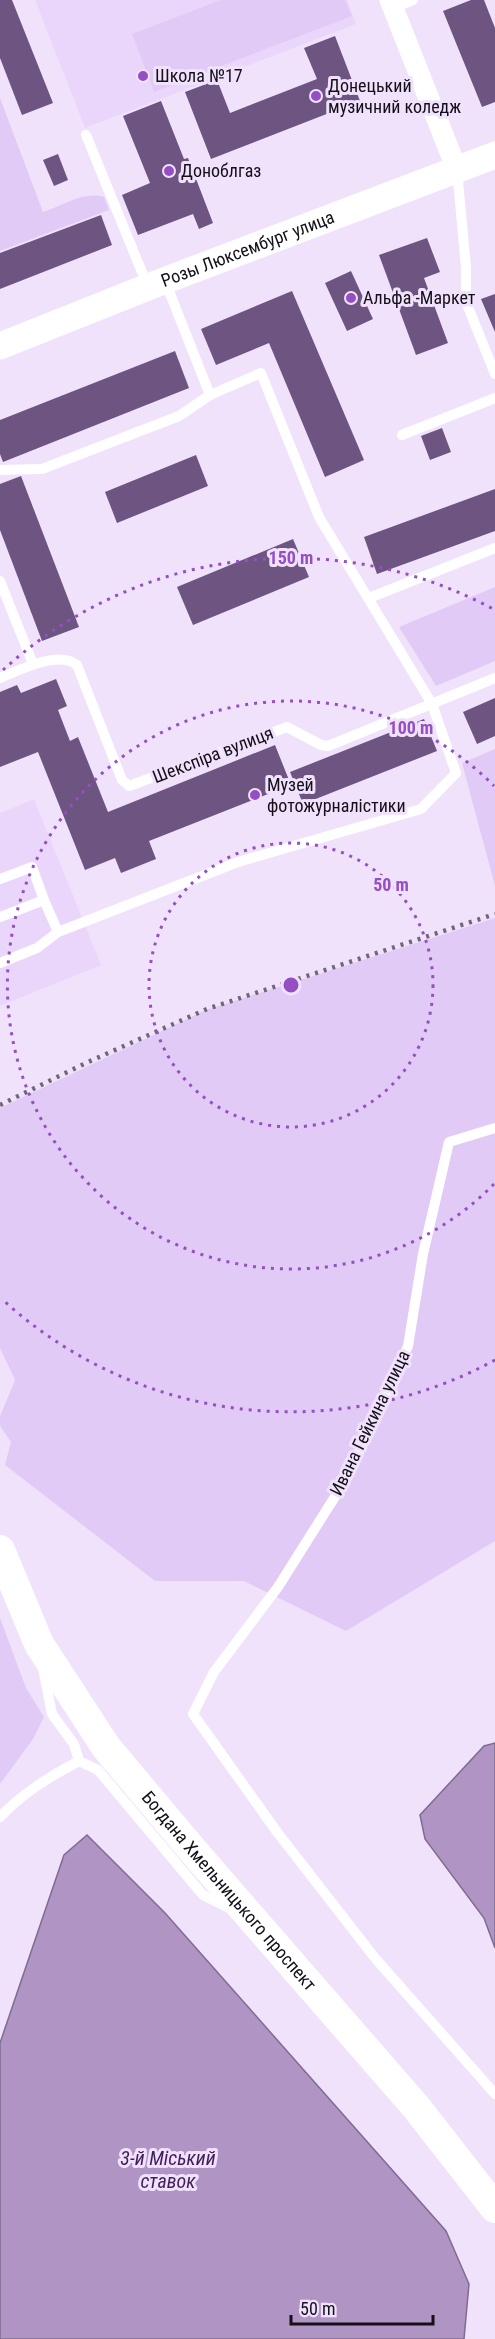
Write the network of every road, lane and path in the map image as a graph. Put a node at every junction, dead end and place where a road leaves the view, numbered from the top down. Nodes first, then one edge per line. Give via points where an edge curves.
1 (413, 0) edge
2 (391, 4) edge
3 (86, 135) dead end
4 (495, 155) edge
5 (457, 170) junction
6 (156, 284) junction
7 (0, 346) edge
8 (495, 374) edge
9 (210, 395) junction
10 (495, 398) edge
11 (402, 435) dead end
12 (0, 470) edge
13 (495, 548) edge
14 (0, 581) edge
15 (369, 598) junction
16 (33, 664) junction
17 (0, 678) edge
18 (495, 678) edge
19 (432, 704) junction
20 (0, 879) edge
21 (44, 900) junction
22 (0, 917) edge
23 (58, 932) junction
24 (0, 963) edge
25 (495, 1128) edge
26 (0, 1550) edge
27 (39, 1644) junction
28 (79, 1761) junction
29 (0, 1817) edge
30 (254, 1921) junction
31 (495, 2094) edge
32 (495, 2208) edge

1 - 2 lane
2 - 5 street
3 - 6 lane
4 - 5 street, Розы Люксембург улица
5 - 6 street, Розы Люксембург улица
5 - 8 lane via 466,302
6 - 7 street, Розы Люксембург улица
6 - 9 lane
9 - 12 lane via 179,416 42,469
9 - 15 lane via 261,373 319,517
10 - 11 lane
13 - 15 lane
14 - 16 lane
15 - 19 lane
16 - 17 lane, Шекспіра вулиця
16 - 19 lane, Шекспіра вулиця via 65,658 77,665 122,780 129,786 287,727 328,746
18 - 19 lane, Шекспіра вулиця
19 - 23 lane via 456,772 421,809 238,862
20 - 21 lane via 32,867
21 - 22 lane
21 - 23 lane
23 - 24 lane via 37,948
25 - 31 lane, Ивана Гейкина улица via 449,1142 423,1254 408,1346 348,1476 278,1587 214,1671 194,1714 277,1832 375,1958
26 - 27 main road, Богдана Хмельницького проспект
27 - 28 lane via 52,1714 74,1744
27 - 30 main road, Богдана Хмельницького проспект via 106,1747
28 - 29 lane via 47,1778
28 - 30 lane via 98,1770 203,1895
30 - 32 main road, Богдана Хмельницького проспект via 416,2107

